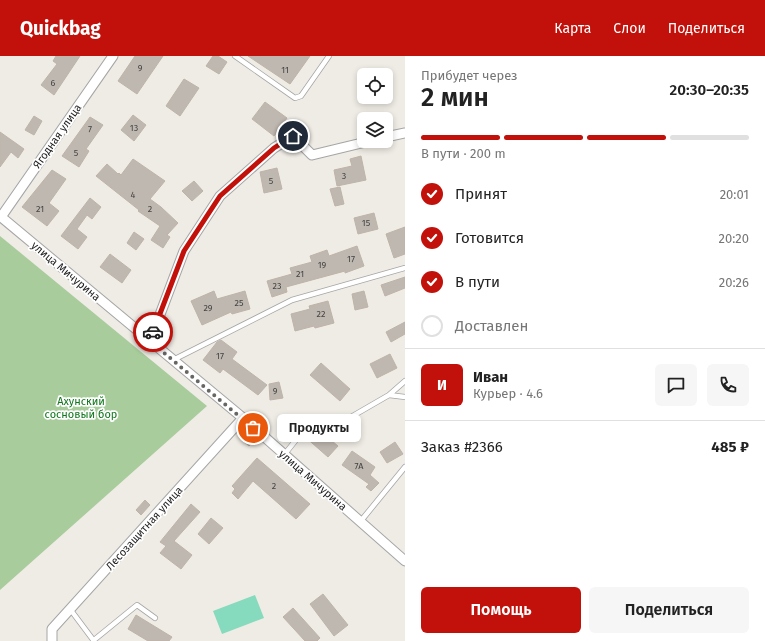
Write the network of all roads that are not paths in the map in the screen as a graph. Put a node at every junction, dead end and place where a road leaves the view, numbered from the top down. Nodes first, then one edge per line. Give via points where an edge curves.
1 (113, 56) edge
2 (235, 56) edge
3 (329, 56) edge
4 (405, 132) edge
5 (393, 135) edge
6 (357, 144) edge
7 (0, 217) edge
8 (405, 268) edge
9 (150, 341) junction
10 (173, 360) junction
11 (405, 381) edge
12 (389, 395) junction
13 (405, 397) edge
14 (243, 418) junction
15 (284, 455) junction
16 (405, 467) edge
17 (360, 522) junction
18 (405, 561) edge
19 (70, 609) junction
20 (155, 618) dead end
21 (52, 641) edge
22 (94, 641) edge

1 - 7 street, Ягодная улица
2 - 3 lane via 295,98 301,96
4 - 5 street
6 - 9 street via 312,155 293,136 274,148 220,196 184,251
7 - 9 street, улица Мичурина
8 - 10 lane via 292,300
9 - 10 street, улица Мичурина
10 - 14 street, улица Мичурина
11 - 12 lane
12 - 13 lane
12 - 15 lane via 344,421 311,421
14 - 15 street, улица Мичурина
14 - 19 street, Лесозащитная улица
15 - 17 street, улица Мичурина
16 - 17 lane
17 - 18 street, улица Мичурина
19 - 21 street, Лесозащитная улица via 52,629
19 - 22 lane
20 - 22 lane via 137,605

